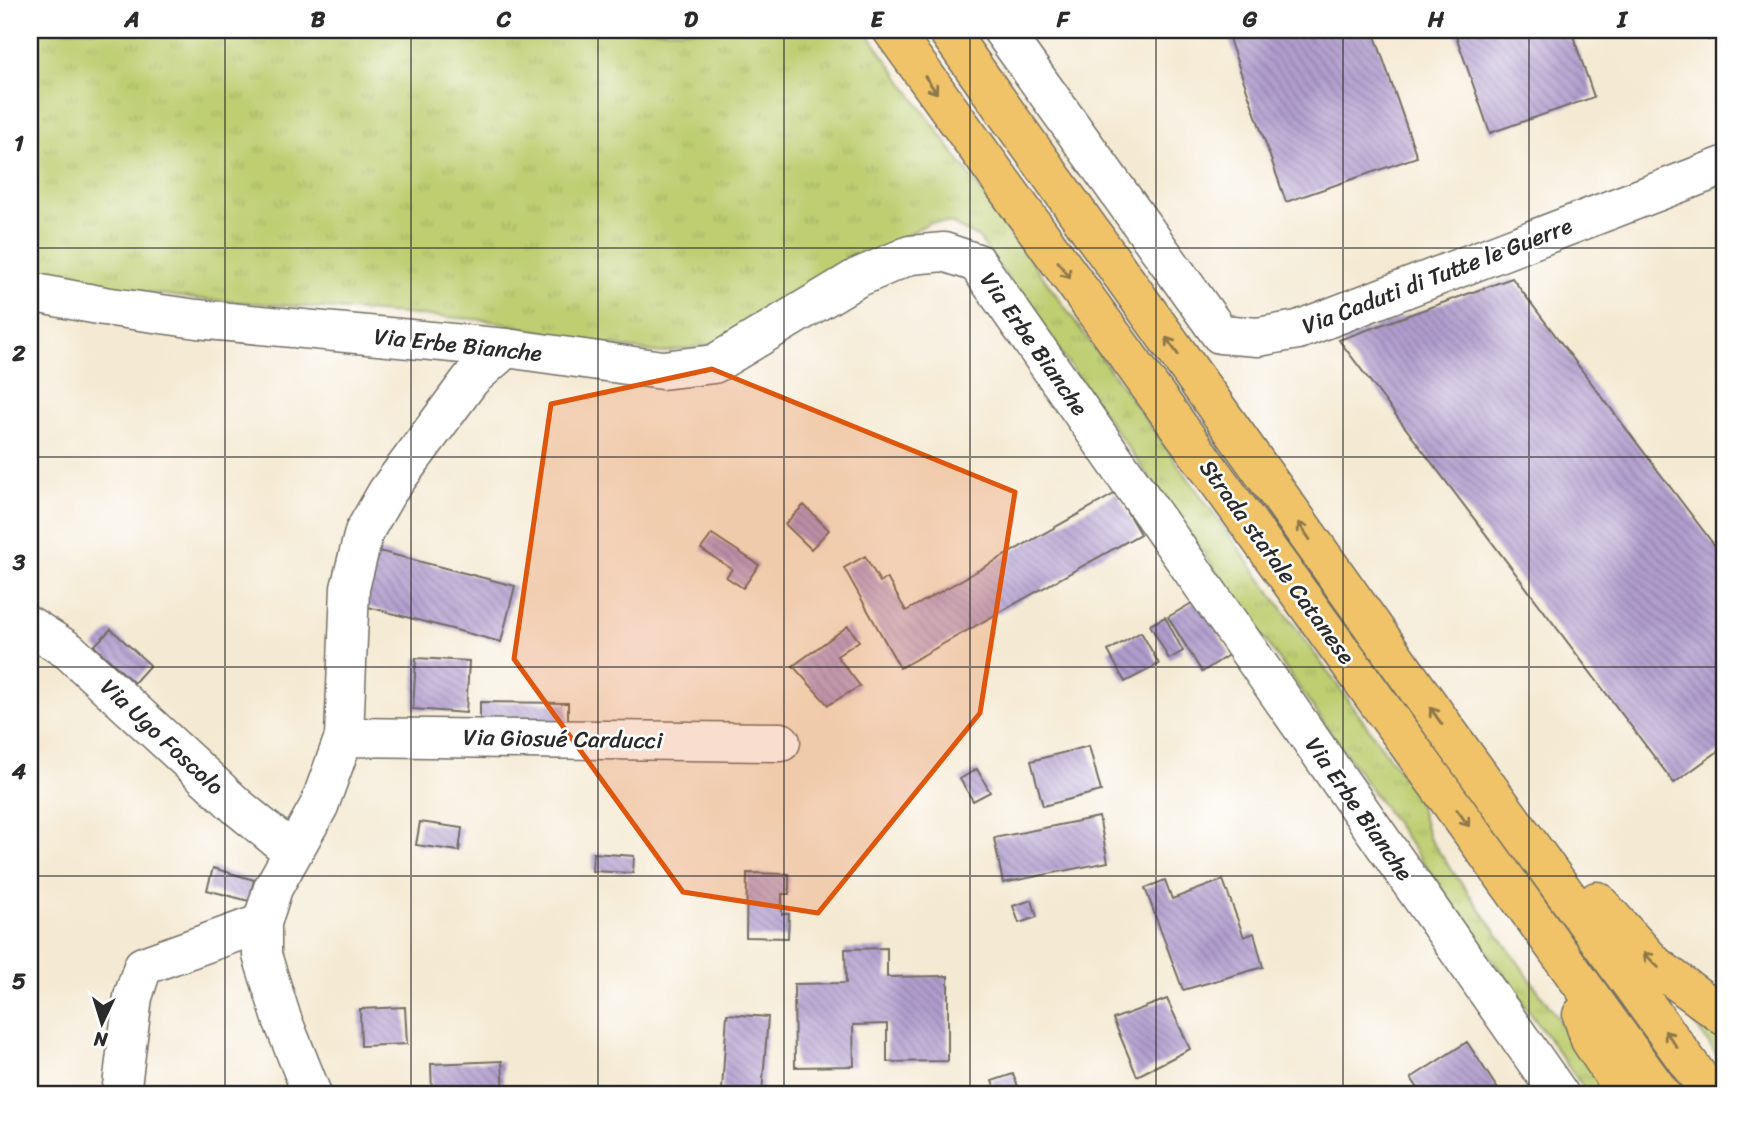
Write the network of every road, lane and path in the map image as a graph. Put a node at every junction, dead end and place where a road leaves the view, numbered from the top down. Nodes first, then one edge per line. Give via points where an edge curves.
1 (892, 30) edge
2 (947, 30) edge
3 (1002, 30) edge
4 (1724, 166) edge
5 (30, 292) edge
6 (506, 348) junction
7 (30, 626) edge
8 (344, 737) junction
9 (781, 742) dead end
10 (1463, 753) junction
11 (293, 852) junction
12 (262, 923) junction
13 (1568, 965) junction
14 (1724, 1016) edge
15 (121, 1094) edge
16 (312, 1094) edge
17 (1559, 1094) edge
18 (1626, 1094) edge
19 (1661, 1094) edge
20 (1711, 1094) edge

1 -> 13 main road, Strada statale Catanese
10 -> 2 main road, Strada statale Catanese
3 - 4 street, Via Caduti di Tutte le Guerre via 1220,334 1258,337 1298,330
5 - 6 street, Via Erbe Bianche via 197,319
6 - 8 street via 471,379 387,492 364,532 350,588
6 - 17 street, Via Erbe Bianche via 662,370 714,364 857,278 910,255 944,252 977,263
7 - 11 street, Via Ugo Foscolo via 69,650
8 - 9 street, Via Giosué Carducci
8 - 11 street via 319,806
14 -> 10 main road via 1655,965
20 -> 10 main road, Strada statale Catanese
11 - 12 street via 273,888
12 - 15 street via 143,966 133,997
12 - 16 street via 262,955
13 - 18 main road via 1590,1040
13 - 19 main road, Strada statale Catanese

